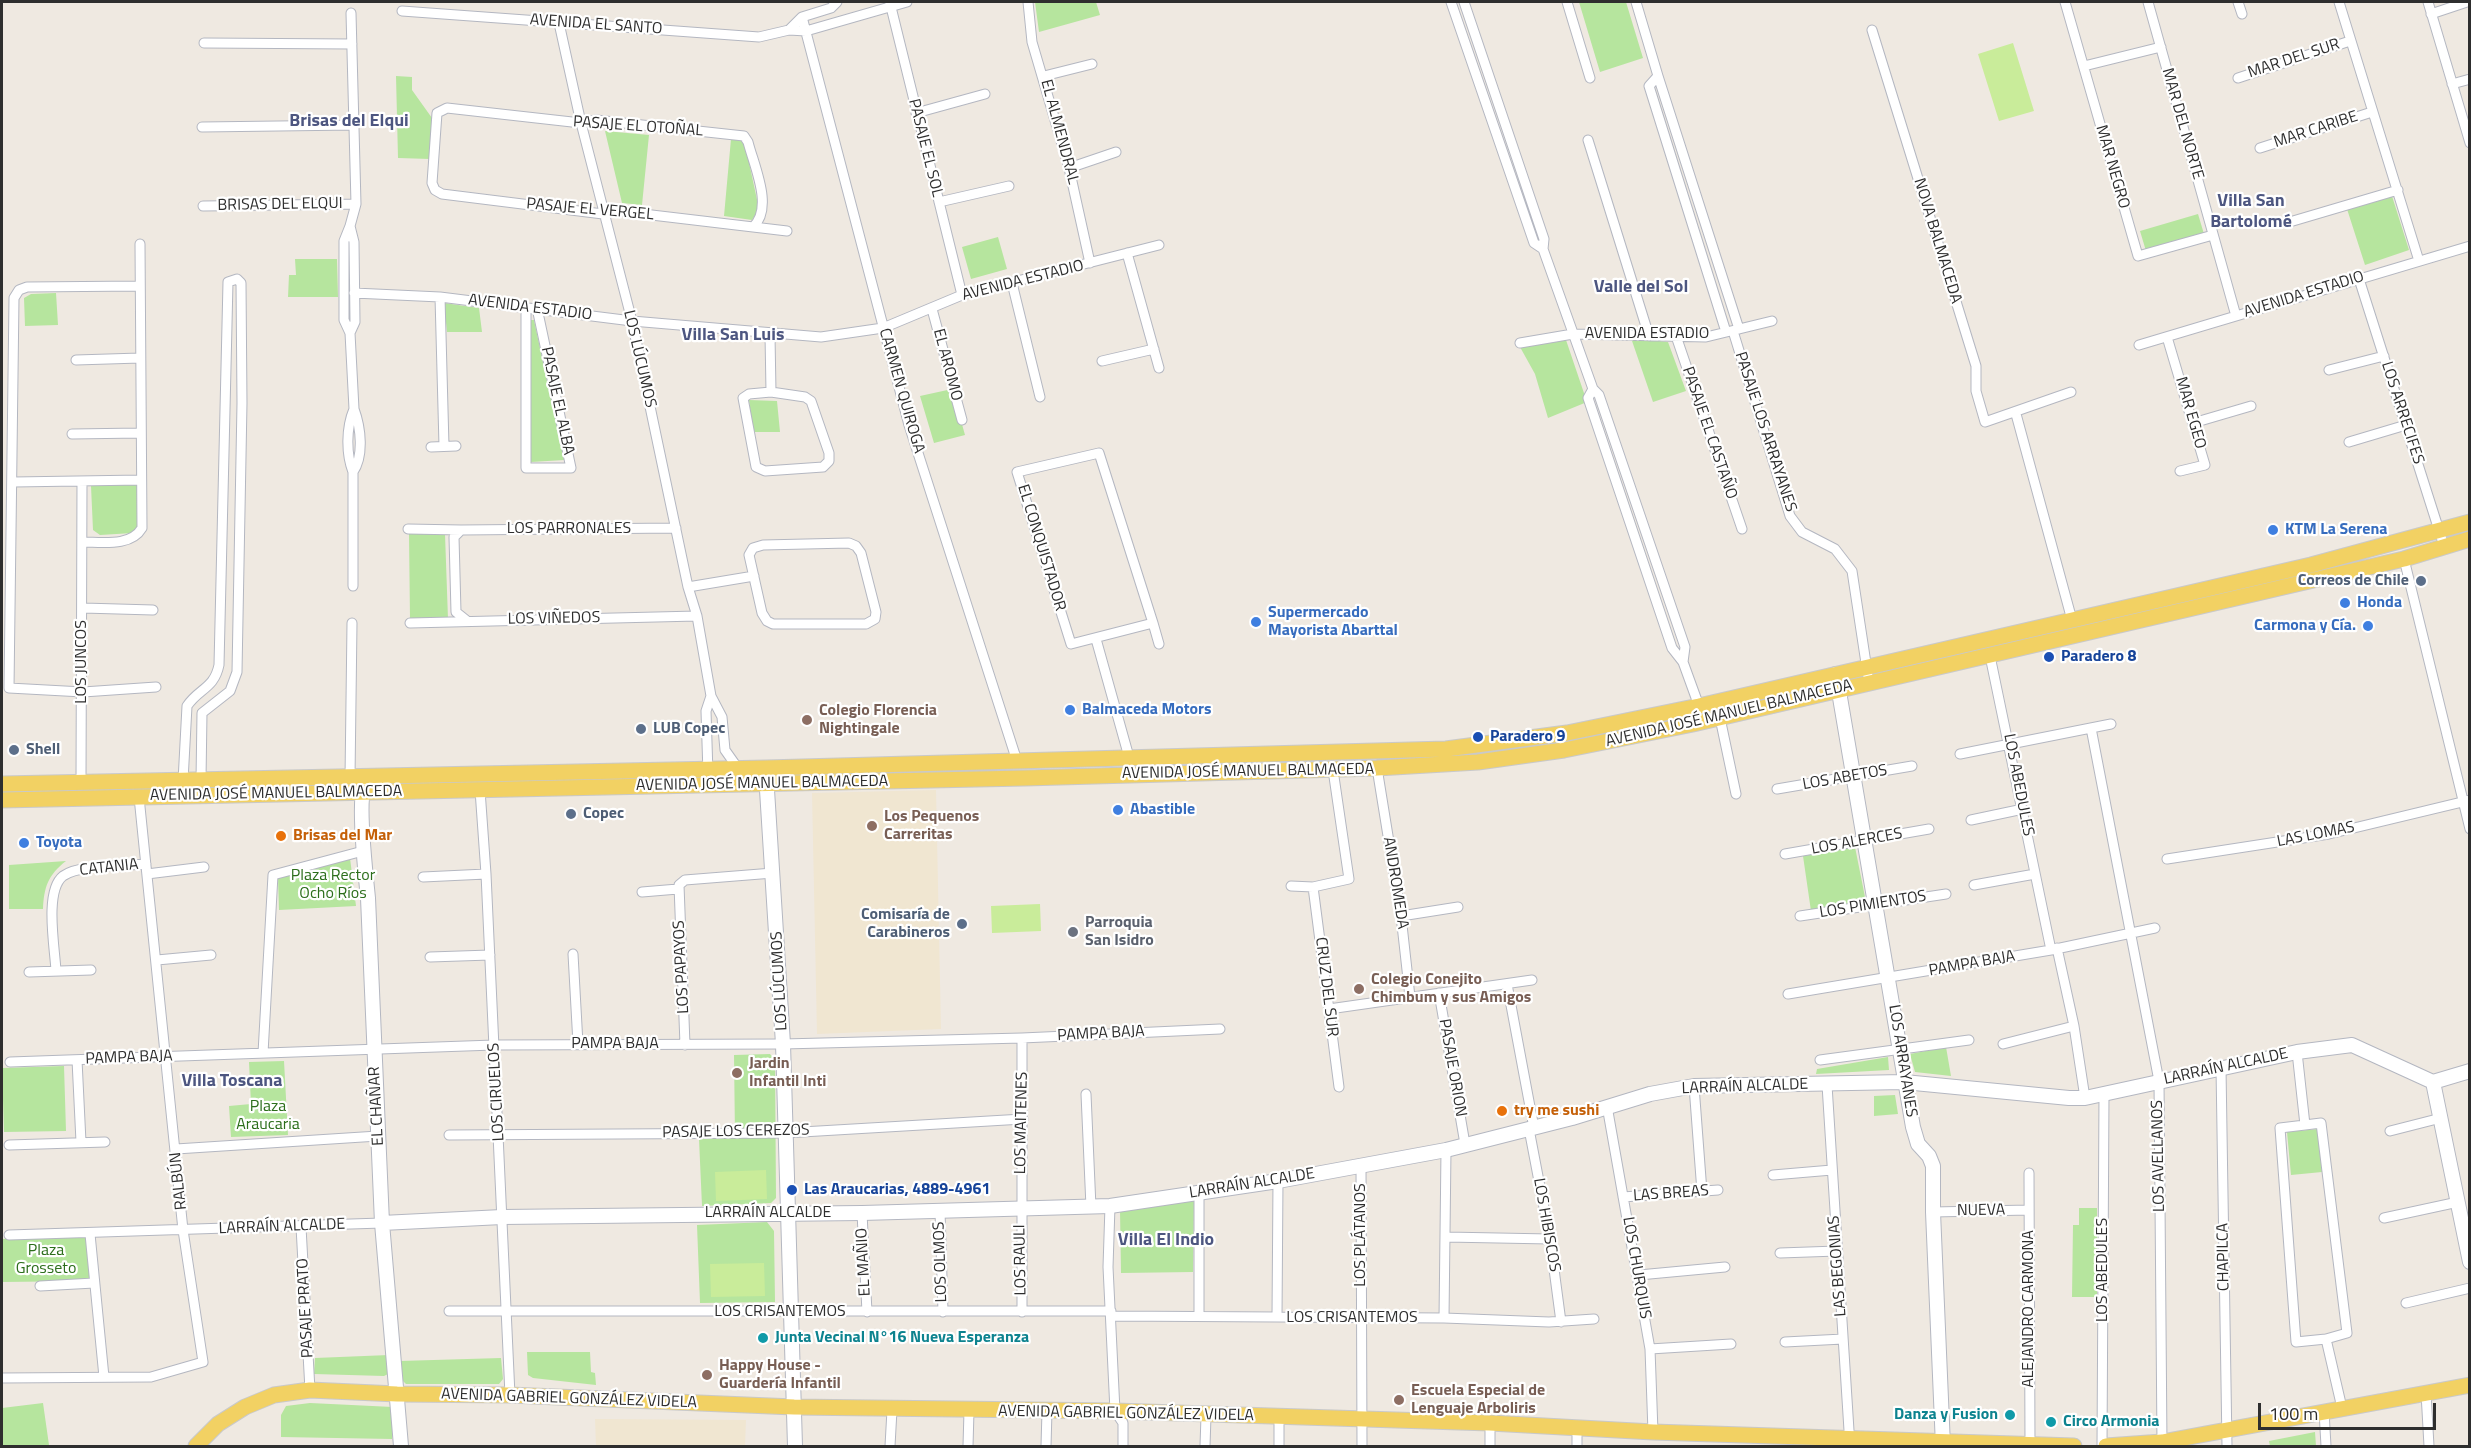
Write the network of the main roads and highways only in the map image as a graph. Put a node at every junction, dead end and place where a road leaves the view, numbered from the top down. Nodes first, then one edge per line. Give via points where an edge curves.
1 (2469, 522) edge
2 (2441, 539) junction
3 (2469, 539) edge
4 (766, 776) junction
5 (2, 784) edge
6 (2, 800) edge
7 (2469, 1384) edge
8 (1725, 1440) edge
9 (1850, 1443) edge
10 (1943, 1444) edge
11 (2162, 1444) edge
12 (196, 1446) edge
13 (2030, 1446) edge
14 (2074, 1446) edge
15 (2104, 1446) edge

1 - 2 main road, AVENIDA JOSÉ MANUEL BALMACEDA
2 - 3 main road, AVENIDA JOSÉ MANUEL BALMACEDA
2 - 4 main road, AVENIDA JOSÉ MANUEL BALMACEDA via 1567,734 1446,749 1129,756
2 - 4 main road, AVENIDA JOSÉ MANUEL BALMACEDA via 2404,559 1720,718 1519,757 1333,770
4 - 5 main road, AVENIDA JOSÉ MANUEL BALMACEDA via 737,767
4 - 6 main road, AVENIDA JOSÉ MANUEL BALMACEDA via 708,785
7 - 11 main road
8 - 9 main road, AVENIDA GABRIEL GONZÁLEZ VIDELA
8 - 12 main road, AVENIDA GABRIEL GONZÁLEZ VIDELA via 1490,1423 1115,1411 892,1410 310,1390 274,1395 245,1407 218,1424
9 - 10 main road, AVENIDA GABRIEL GONZÁLEZ VIDELA
10 - 13 main road, AVENIDA GABRIEL GONZÁLEZ VIDELA
11 - 15 main road
13 - 14 main road, AVENIDA GABRIEL GONZÁLEZ VIDELA

